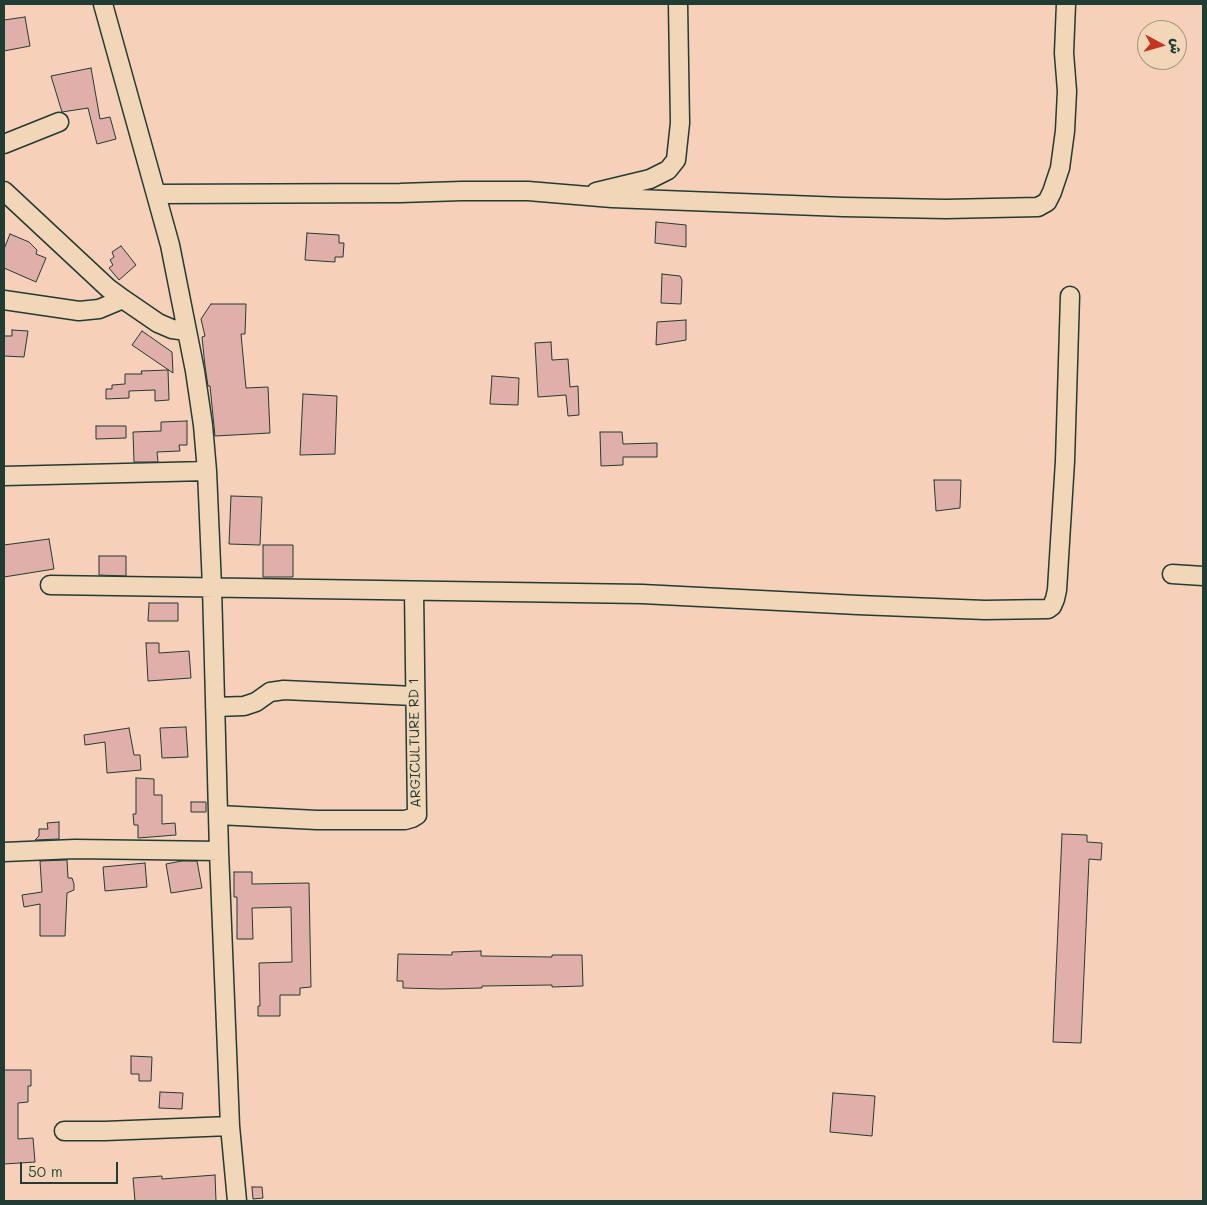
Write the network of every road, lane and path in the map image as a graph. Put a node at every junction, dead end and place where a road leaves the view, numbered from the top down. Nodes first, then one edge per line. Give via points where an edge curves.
1 (103, 4) edge
2 (678, 4) edge
3 (1066, 4) edge
4 (59, 122) dead end
5 (4, 144) edge
6 (4, 191) edge
7 (156, 194) junction
8 (579, 196) junction
9 (1070, 296) dead end
10 (123, 299) junction
11 (4, 300) edge
12 (187, 331) junction
13 (207, 471) junction
14 (4, 476) edge
15 (1172, 574) dead end
16 (1203, 576) edge
17 (50, 585) dead end
18 (212, 587) junction
19 (414, 591) junction
20 (414, 696) junction
21 (215, 707) junction
22 (218, 815) junction
23 (219, 851) junction
24 (4, 852) edge
25 (230, 1126) junction
26 (64, 1131) dead end
27 (237, 1201) edge

1 - 7 street
2 - 8 street via 680,123 676,160 668,170 650,179
3 - 8 street via 1066,131 1052,192 1047,202 1038,207 844,207
4 - 5 street
6 - 10 street
7 - 8 street via 528,191
7 - 12 street
9 - 19 street via 1057,590 1052,606 1048,608 984,610 642,594
10 - 11 street via 99,309 79,311
10 - 12 street via 158,323
12 - 13 street via 203,424
13 - 14 street
13 - 18 street
15 - 16 street
17 - 18 street
18 - 19 street
18 - 21 street
19 - 20 street, ARGICULTURE RD 1
20 - 21 street via 284,690 270,692 244,706
20 - 22 street, ARGICULTURE RD 1 via 417,807 412,818 317,820
21 - 22 street
22 - 23 street
23 - 24 street via 75,849
23 - 25 street
25 - 26 street
25 - 27 street

